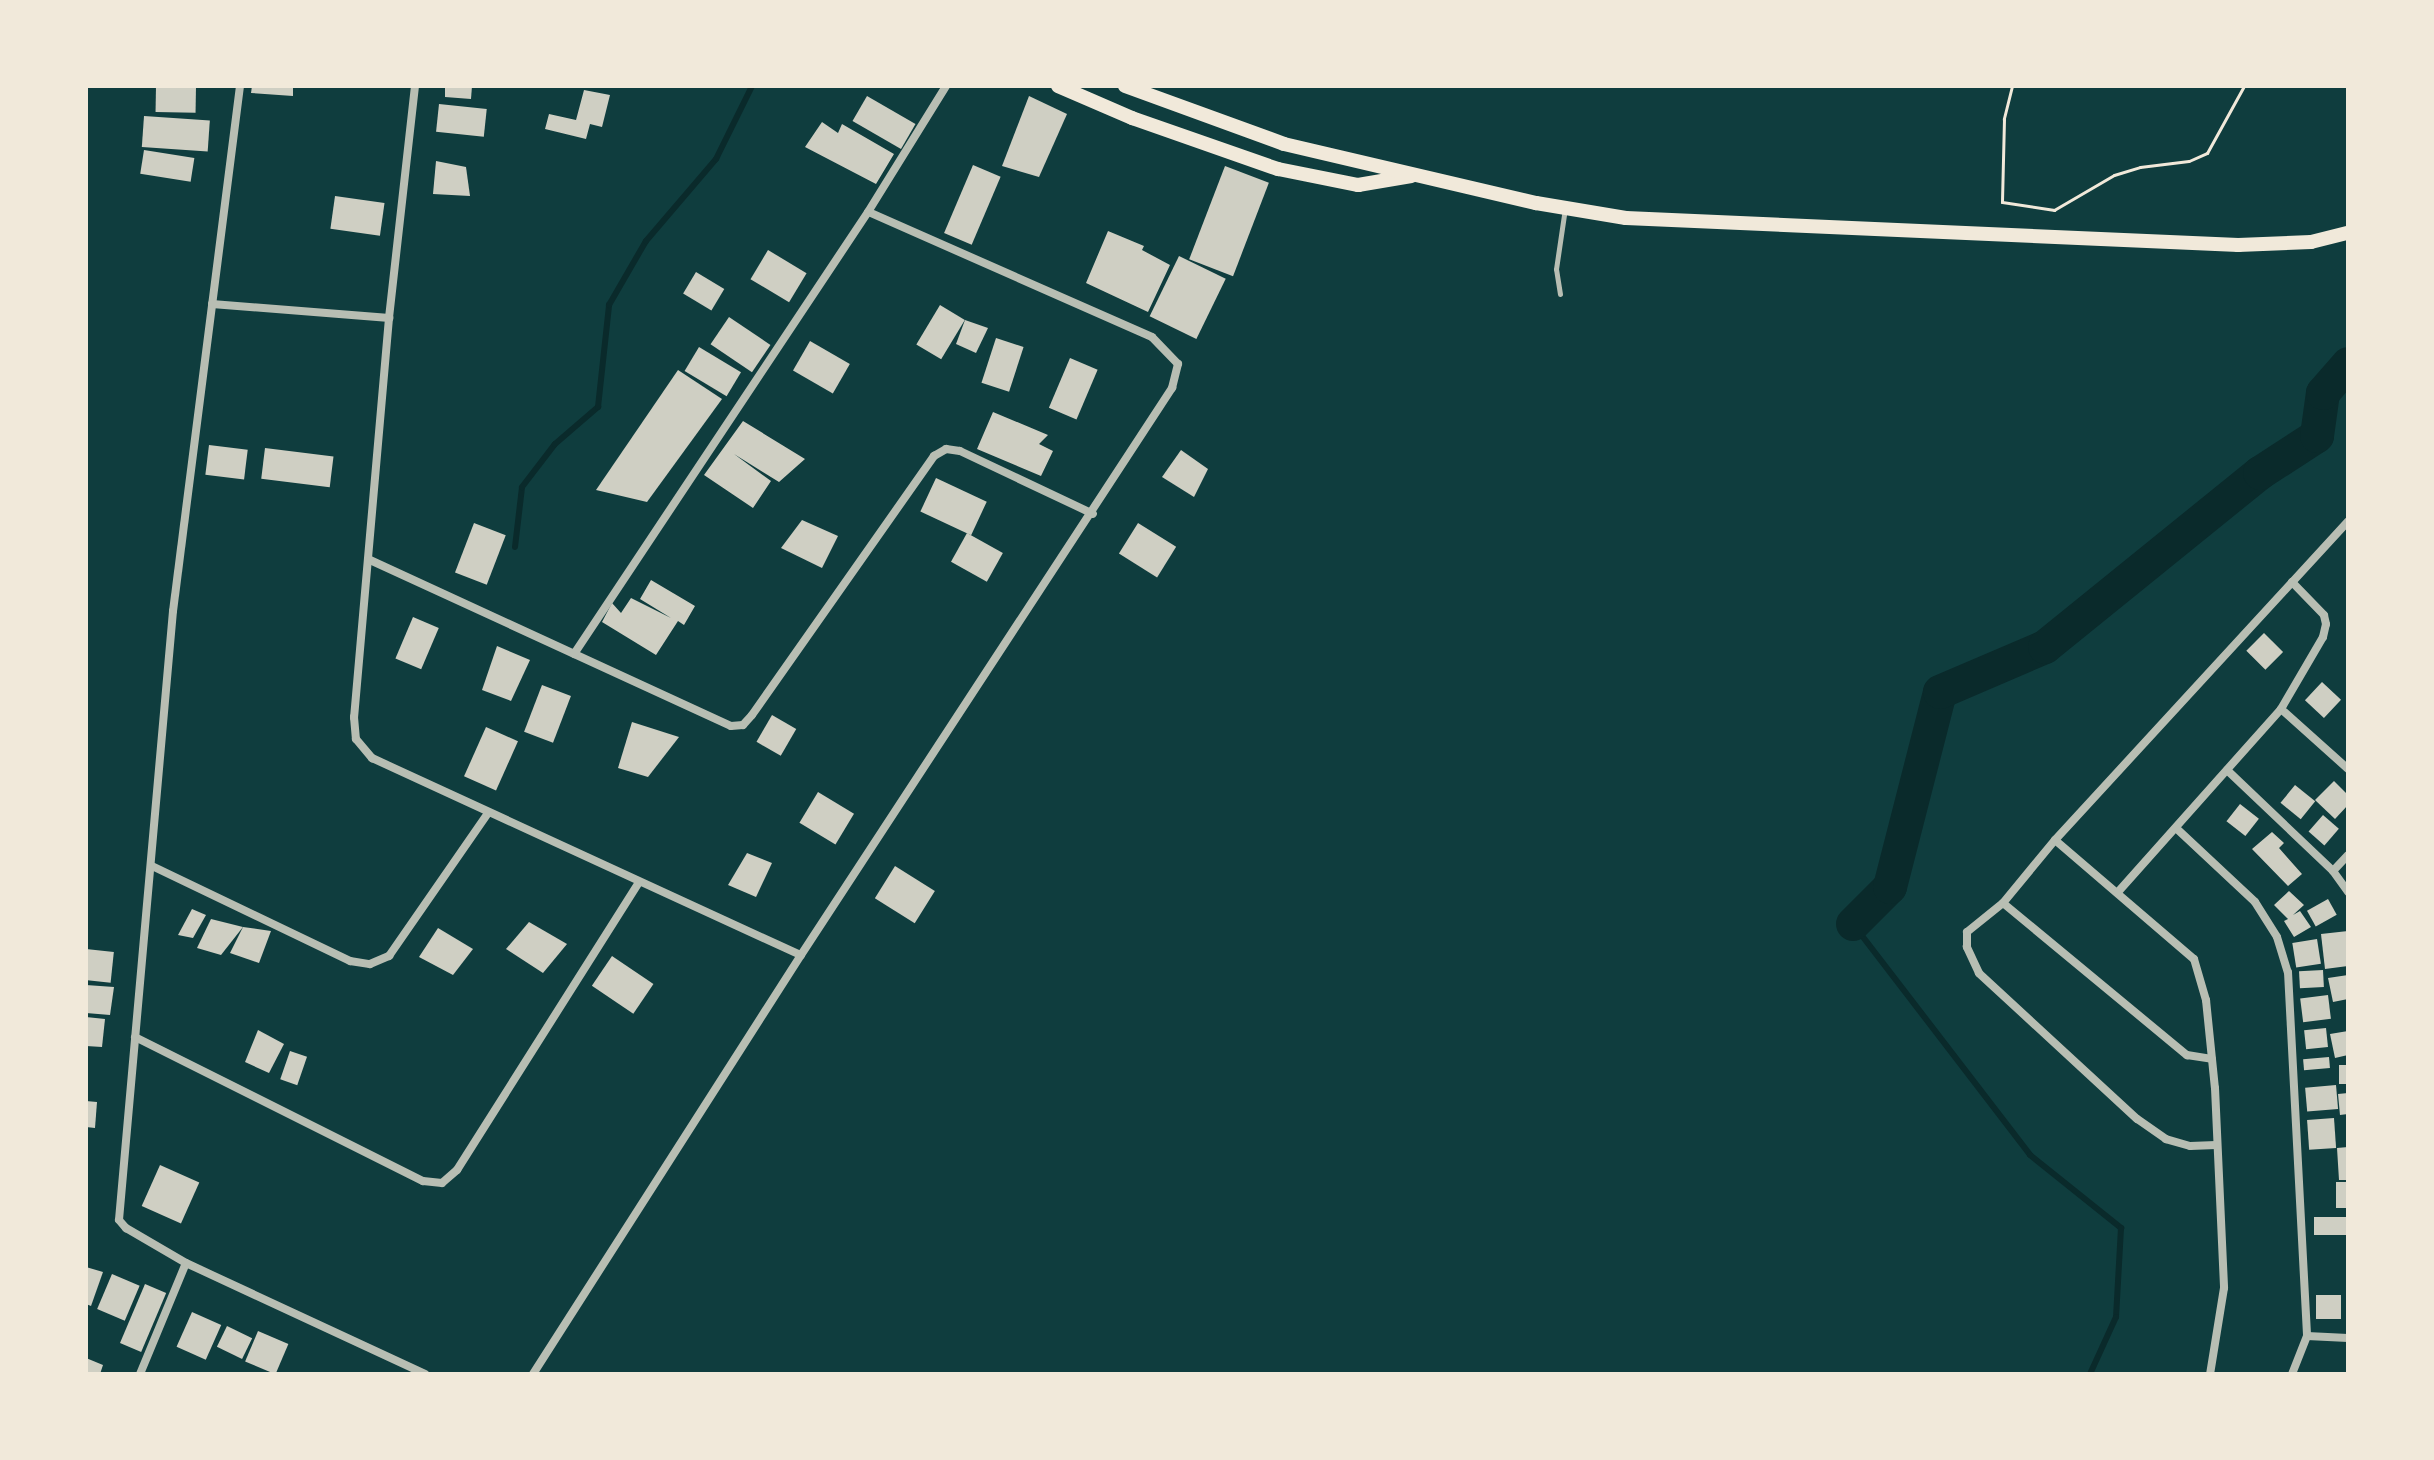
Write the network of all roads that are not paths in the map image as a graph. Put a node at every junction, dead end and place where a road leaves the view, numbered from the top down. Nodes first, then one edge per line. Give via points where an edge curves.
1 (240, 86) edge
2 (415, 86) edge
3 (946, 86) edge
4 (1058, 86) edge
5 (1125, 86) edge
6 (1284, 144) junction
7 (1278, 169) junction
8 (1415, 175) junction
9 (1565, 208) junction
10 (868, 212) junction
11 (2348, 233) edge
12 (1560, 294) dead end
13 (212, 304) junction
14 (389, 318) junction
15 (1093, 514) junction
16 (2348, 521) edge
17 (370, 560) junction
18 (2292, 582) junction
19 (574, 654) junction
20 (2281, 709) junction
21 (2348, 769) edge
22 (2227, 770) junction
23 (488, 813) junction
24 (2176, 828) junction
25 (2055, 840) junction
26 (2348, 855) edge
27 (152, 866) junction
28 (2333, 871) junction
29 (639, 882) junction
30 (2118, 892) junction
31 (2348, 892) edge
32 (2003, 903) junction
33 (801, 955) junction
34 (135, 1037) junction
35 (2212, 1059) junction
36 (2216, 1145) junction
37 (186, 1263) junction
38 (2307, 1336) junction
39 (2348, 1338) edge
40 (140, 1374) edge
41 (425, 1374) edge
42 (533, 1374) edge
43 (2210, 1374) edge
44 (2292, 1374) edge

1 - 13 street
2 - 14 street
3 - 10 street
4 - 7 main road
5 - 6 main road
6 - 7 main road
6 - 8 main road
7 - 8 main road via 1358,185
8 - 9 main road
9 - 11 main road via 1626,218 1838,230 2238,245 2311,242
9 - 12 lane via 1556,269
10 - 15 street via 1152,337 1178,364 1172,388
10 - 19 street
13 - 14 street
13 - 27 street via 173,611
14 - 17 street
15 - 19 street via 960,451 946,449 934,456 743,725 731,726
15 - 33 street
16 - 18 street
17 - 19 street
17 - 23 street via 356,739 372,758
18 - 20 street via 2324,615 2326,624
18 - 25 street
20 - 21 street
20 - 22 street
22 - 24 street
22 - 28 street
23 - 27 street via 389,956 370,964 350,961
23 - 29 street
24 - 30 street
24 - 38 street via 2255,902 2277,937 2288,972
25 - 30 street
25 - 32 street
26 - 28 street
27 - 34 street
28 - 31 street
29 - 33 street
29 - 34 street via 457,1170 442,1183 423,1181
30 - 35 street via 2194,959 2206,1000
32 - 35 street via 2187,1055
32 - 36 street via 1967,932 1967,947 1979,973 2137,1119 2166,1139 2190,1146
33 - 42 street
34 - 37 street via 119,1220
35 - 36 street
36 - 43 street via 2224,1288
37 - 40 street
37 - 41 street
38 - 39 street
38 - 44 street

